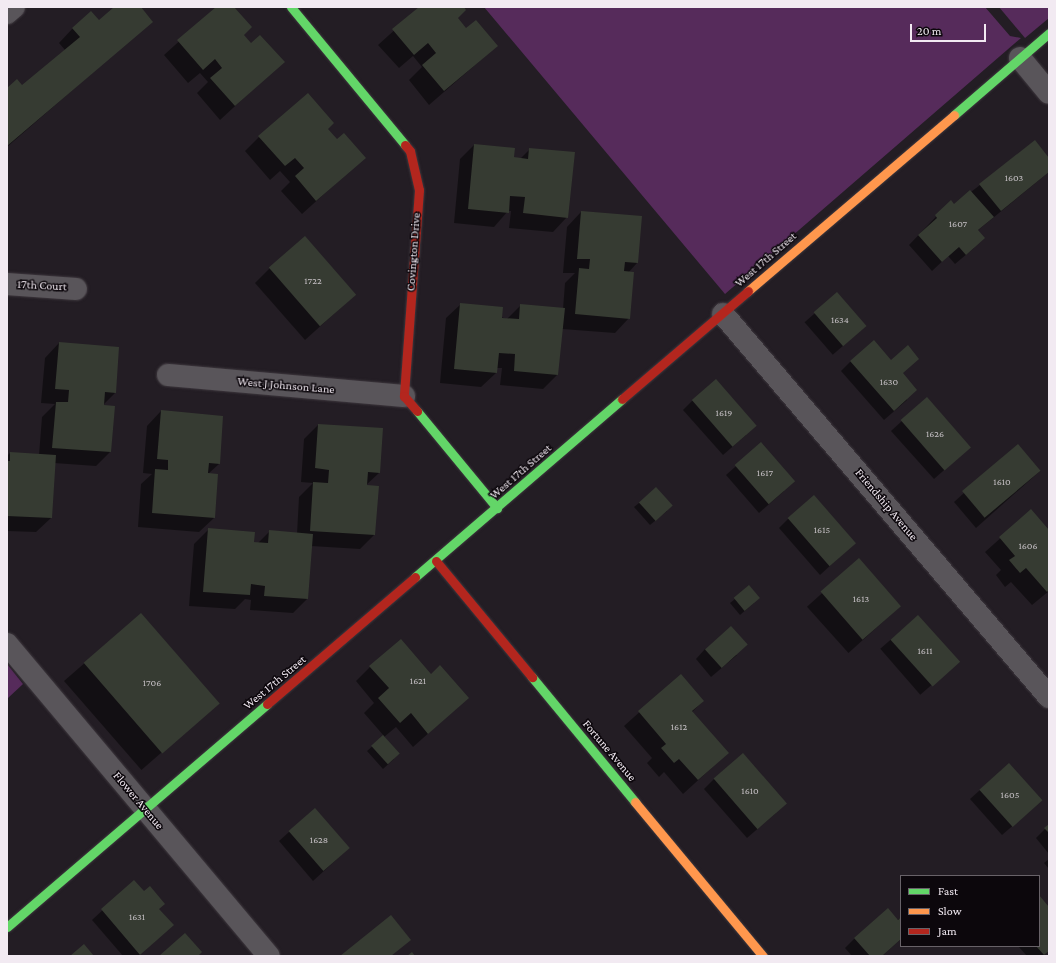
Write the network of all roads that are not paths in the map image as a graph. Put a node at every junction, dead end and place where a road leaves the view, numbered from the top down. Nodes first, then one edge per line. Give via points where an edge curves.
1 (14, 7) edge
2 (291, 7) edge
3 (7, 13) edge
4 (1049, 33) edge
5 (1020, 58) junction
6 (1049, 93) edge
7 (7, 284) edge
8 (76, 289) dead end
9 (723, 314) junction
10 (168, 375) dead end
11 (404, 396) junction
12 (497, 508) junction
13 (436, 561) junction
14 (7, 644) edge
15 (1049, 698) edge
16 (145, 810) junction
17 (7, 927) edge
18 (269, 956) edge
19 (764, 956) edge

1 - 3 street
2 - 11 main road, Covington Drive via 410,151 419,190
4 - 5 main road, West 17th Street
5 - 6 street
5 - 9 main road, West 17th Street
7 - 8 street, 17th Court
9 - 12 main road, West 17th Street
9 - 15 street, Friendship Avenue
10 - 11 street, West J Johnson Lane
11 - 12 main road
12 - 13 main road, West 17th Street
13 - 16 main road, West 17th Street
13 - 19 main road, Fortune Avenue
14 - 16 street, Flower Avenue
16 - 17 main road, West 17th Street
16 - 18 street, Flower Avenue

